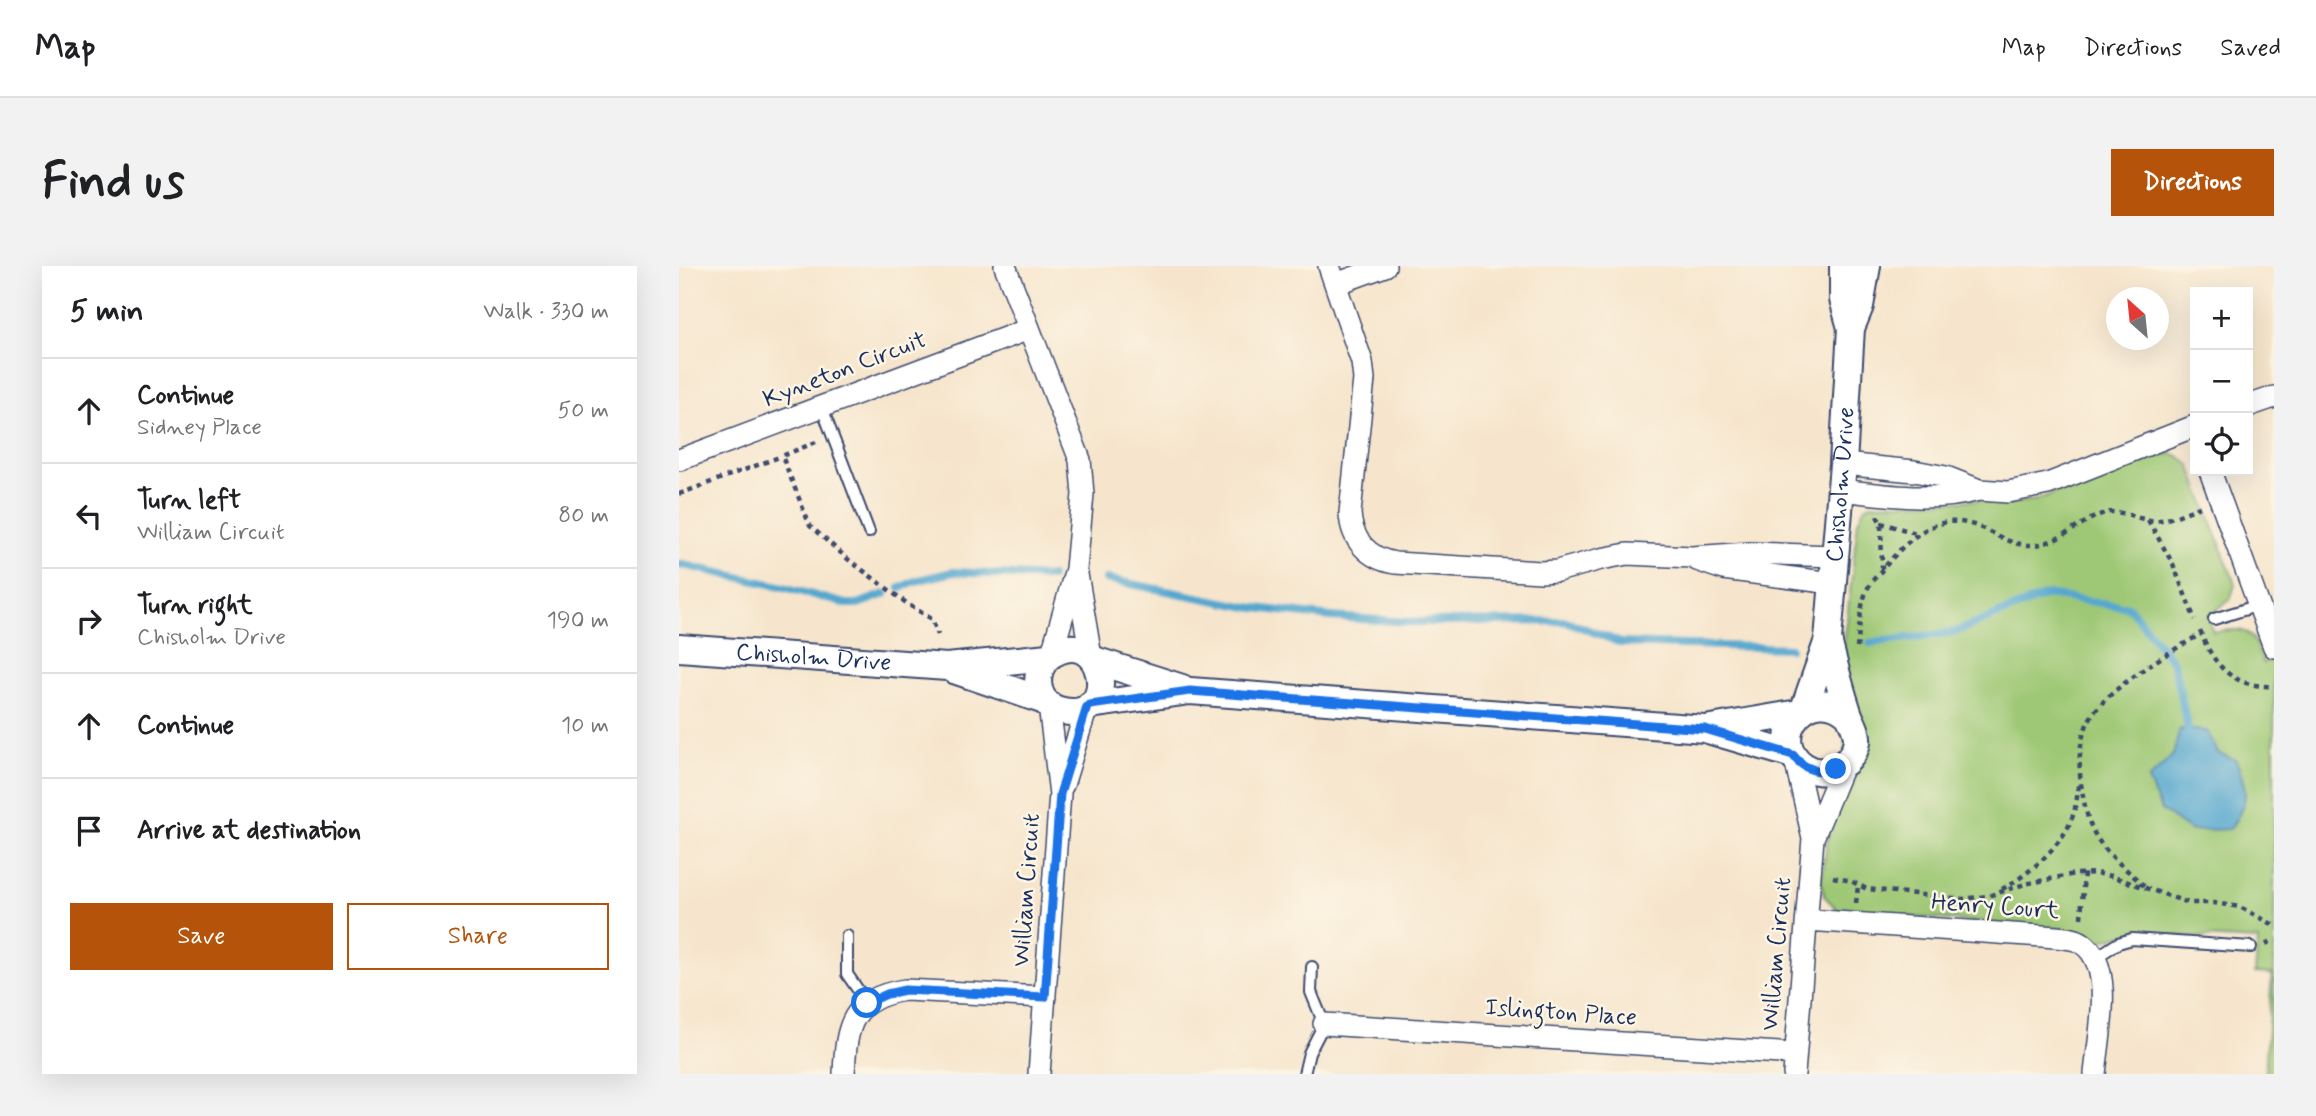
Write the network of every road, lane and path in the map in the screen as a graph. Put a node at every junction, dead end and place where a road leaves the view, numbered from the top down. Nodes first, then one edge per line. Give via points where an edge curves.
1 (1005, 266) edge
2 (1385, 266) edge
3 (1843, 266) edge
4 (1867, 266) edge
5 (1333, 275) edge
6 (1851, 328) junction
7 (1029, 329) junction
8 (2274, 397) edge
9 (2253, 404) edge
10 (822, 408) junction
11 (2190, 430) edge
12 (832, 436) junction
13 (782, 456) junction
14 (679, 460) edge
15 (2212, 476) edge
16 (1841, 477) junction
17 (679, 494) edge
18 (2221, 500) junction
19 (1874, 508) dead end
20 (1881, 523) junction
21 (869, 532) dead end
22 (1917, 533) junction
23 (1835, 556) junction
24 (1692, 557) junction
25 (1076, 569) junction
26 (1882, 570) junction
27 (1832, 583) junction
28 (2259, 605) junction
29 (2214, 619) dead end
30 (1860, 626) dead end
31 (2201, 634) dead end
32 (938, 635) dead end
33 (1828, 640) junction
34 (2274, 647) edge
35 (679, 648) edge
36 (1050, 655) junction
37 (1092, 658) junction
38 (947, 667) junction
39 (1190, 691) junction
40 (1047, 703) junction
41 (1089, 706) junction
42 (1801, 711) junction
43 (1849, 715) junction
44 (1705, 729) junction
45 (1794, 757) junction
46 (1843, 766) junction
47 (2080, 781) junction
48 (1060, 794) junction
49 (1813, 838) junction
50 (1811, 873) junction
51 (2084, 873) junction
52 (2147, 889) junction
53 (1988, 896) junction
54 (1807, 920) junction
55 (2274, 926) edge
56 (847, 936) dead end
57 (2079, 941) junction
58 (2251, 947) dead end
59 (2095, 958) junction
60 (1312, 967) dead end
61 (1045, 997) junction
62 (867, 1003) junction
63 (1324, 1024) junction
64 (1795, 1064) edge
65 (844, 1074) edge
66 (1039, 1074) edge
67 (1304, 1074) edge
68 (2095, 1074) edge

1 - 7 street
2 - 5 street
3 - 6 street, Chisholm Drive via 1843,299
4 - 6 street, Chisholm Drive
5 - 24 street via 1362,362 1350,519 1356,536 1371,554 1395,563 1541,572 1627,554
6 - 16 street, Chisholm Drive
7 - 10 street, Kyneton Circuit
7 - 25 street via 1082,469
8 - 9 street
10 - 12 lane
10 - 14 street, Kyneton Circuit
11 - 16 street via 2048,484 2008,492 1979,491 1946,477
12 - 13 path
12 - 21 lane
13 - 17 path
13 - 32 path via 810,526 932,619
15 - 18 street
16 - 23 street, Chisholm Drive
18 - 22 path via 2157,520 2110,512 2059,539 2030,545 1963,522
18 - 28 street
19 - 20 path
20 - 22 path
20 - 26 path
22 - 26 path
23 - 24 street via 1750,553
23 - 27 street, Chisholm Drive
24 - 27 street via 1723,569
25 - 36 street
25 - 37 street
26 - 30 path via 1869,585
27 - 33 street, Chisholm Drive
28 - 29 lane
28 - 34 street
31 - 47 path via 2164,654 2123,685 2090,718 2081,749
33 - 42 street, Chisholm Drive
33 - 43 street, Chisholm Drive
35 - 38 street, Chisholm Drive
36 - 37 street via 1072,649
36 - 38 street, Chisholm Drive
36 - 40 street via 1037,678
37 - 39 street
37 - 41 street via 1101,683
38 - 40 street, Chisholm Drive
39 - 41 street
39 - 44 street
40 - 41 street via 1068,712
40 - 48 street, William Circuit
41 - 48 street, William Circuit
42 - 43 street via 1824,703
42 - 44 street
42 - 45 street via 1788,733
43 - 46 street via 1857,742
44 - 45 street
45 - 46 street via 1814,771
45 - 49 street, William Circuit
46 - 49 street, William Circuit
47 - 52 path via 2097,838
47 - 53 path via 2072,820 2059,841 2026,874
48 - 61 street, William Circuit
49 - 50 street, William Circuit
50 - 53 path via 1851,881 1867,890 1962,899
50 - 54 street, William Circuit
51 - 52 path via 2111,876
51 - 53 path
51 - 57 path
52 - 55 path via 2189,903 2240,907
54 - 57 street, Henry Court
54 - 64 street, William Circuit
56 - 62 lane via 847,974
57 - 59 street, Henry Court
58 - 59 lane via 2132,939
59 - 68 street via 2103,984
60 - 63 lane via 1311,992
61 - 62 street via 905,990
61 - 66 street, William Circuit
62 - 65 street via 845,1041
63 - 64 street, Islington Place
63 - 67 lane

